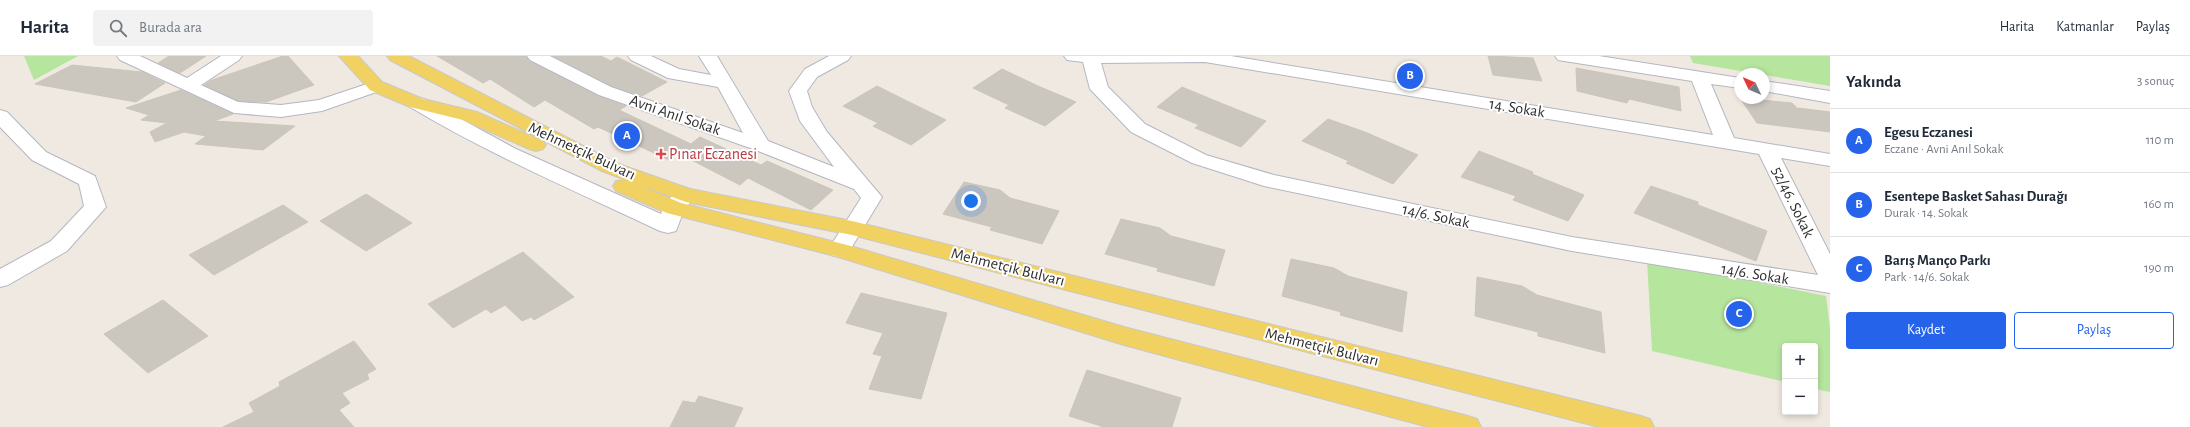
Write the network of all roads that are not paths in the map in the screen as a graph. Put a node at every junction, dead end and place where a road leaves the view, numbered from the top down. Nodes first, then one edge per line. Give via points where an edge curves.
1 (126, 56) edge
2 (233, 56) edge
3 (348, 56) edge
4 (396, 56) edge
5 (536, 56) edge
6 (638, 56) edge
7 (708, 56) edge
8 (842, 56) edge
9 (1205, 56) edge
10 (1564, 56) edge
11 (1082, 57) edge
12 (1699, 76) junction
13 (1734, 81) edge
14 (725, 83) junction
15 (188, 85) junction
16 (376, 86) junction
17 (1770, 87) edge
18 (1830, 97) edge
19 (417, 103) joint
20 (0, 116) edge
21 (1726, 143) junction
22 (760, 145) junction
23 (1767, 150) junction
24 (1830, 160) edge
25 (862, 185) junction
26 (680, 202) junction
27 (852, 228) junction
28 (840, 250) junction
29 (1830, 276) edge
30 (0, 279) edge
31 (1830, 286) edge
32 (1468, 427) edge
33 (1641, 427) edge

1 - 15 street
2 - 15 street
3 - 16 main road
4 - 26 main road, Mehmetçik Bulvarı
5 - 22 street, Avni Anıl Sokak via 605,91
6 - 14 street via 674,74
7 - 14 street
8 - 25 street via 811,73 798,91 802,109 812,126 828,148
9 - 11 street, 14. Sokak
9 - 21 street, 14. Sokak
10 - 12 street
11 - 31 street, 14/6. Sokak via 1099,89 1138,128 1199,159 1221,166 1271,181 1572,244
12 - 13 street
12 - 21 street
14 - 22 street
15 - 16 street via 234,107 281,112 322,105
16 - 19 main road
17 - 18 street
19 - 26 street via 532,164 668,226
20 - 30 street via 39,156 88,181 95,207 59,246
21 - 23 street, 14. Sokak
22 - 25 street, Avni Anıl Sokak
23 - 24 street, 14. Sokak
23 - 29 street, 52/46. Sokak
25 - 27 street via 872,197
26 - 27 main road, Mehmetçik Bulvarı
26 - 28 main road, Mehmetçik Bulvarı
27 - 28 street
27 - 33 main road, Mehmetçik Bulvarı
28 - 32 main road, Mehmetçik Bulvarı via 1124,336

